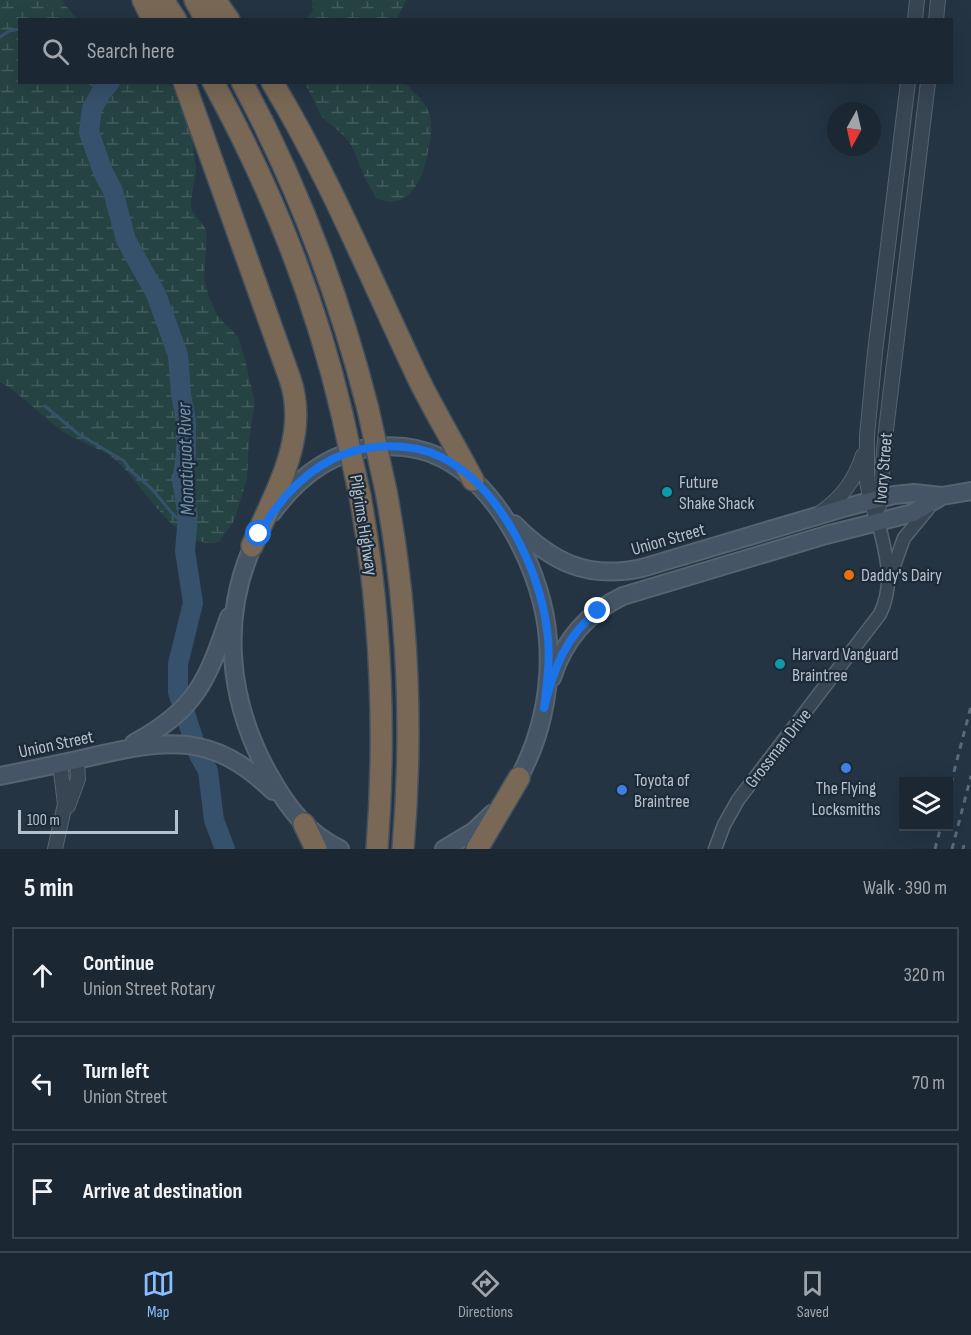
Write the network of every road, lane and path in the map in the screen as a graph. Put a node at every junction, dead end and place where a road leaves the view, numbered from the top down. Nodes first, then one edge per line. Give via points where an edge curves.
1 (143, 0) edge
2 (195, 0) edge
3 (215, 0) edge
4 (917, 0) edge
5 (938, 0) edge
6 (166, 13) edge
7 (205, 18) edge
8 (228, 18) edge
9 (915, 18) edge
10 (936, 18) edge
11 (185, 84) edge
12 (214, 84) edge
13 (243, 84) edge
14 (273, 84) edge
15 (908, 84) edge
16 (928, 84) edge
17 (882, 293) junction
18 (890, 396) junction
19 (867, 436) junction
20 (473, 480) junction
21 (971, 490) edge
22 (938, 499) junction
23 (875, 500) junction
24 (493, 502) junction
25 (813, 517) junction
26 (878, 522) junction
27 (252, 546) junction
28 (889, 581) junction
29 (239, 585) junction
30 (544, 708) junction
31 (120, 749) junction
32 (77, 760) junction
33 (60, 764) junction
34 (0, 776) edge
35 (519, 778) junction
36 (64, 813) junction
37 (297, 816) junction
38 (55, 849) edge
39 (316, 849) edge
40 (340, 849) edge
41 (376, 849) edge
42 (403, 849) edge
43 (444, 849) edge
44 (477, 849) edge
45 (715, 849) edge

1 - 6 highway
2 - 7 highway
3 - 8 highway
4 - 9 street
5 - 10 street
11 - 27 highway via 291,380 296,404 290,454
12 - 41 highway, Pilgrims Highway, bridge via 293,254 342,414 360,496 379,649 382,726
13 - 42 highway, Pilgrims Highway, bridge via 308,221 341,314 386,491 404,636 408,736
14 - 20 highway via 323,174 417,375
15 - 17 street, Ivory Street
16 - 18 street, Ivory Street
17 - 18 street via 885,283 897,280
17 - 19 street, Ivory Street
18 - 23 street, Ivory Street
19 - 23 street, Ivory Street via 867,465
19 - 25 street via 851,484
20 - 24 main road
20 - 27 main road via 440,457 417,449 379,447 342,454 320,465 292,489
21 - 22 main road, Union Street
22 - 23 main road, Union Street via 914,493
22 - 26 main road, Union Street via 913,513
22 - 28 street via 904,538
23 - 25 main road, Union Street
23 - 26 street, Ivory Street
24 - 25 main road, Union Street via 552,556 602,572 642,568
24 - 30 main road via 522,550 543,608 549,653
26 - 28 street, Grossman Drive
26 - 30 main road, Union Street via 641,590 606,605 584,622 566,644
27 - 29 main road
28 - 45 street, Grossman Drive via 876,620 738,800
29 - 31 main road, Union Street via 200,688 188,705 168,723
29 - 37 main road via 232,645 238,697 257,752
30 - 35 main road
31 - 32 main road, Union Street
31 - 37 main road, Union Street via 171,744 218,752 256,775
32 - 33 main road, Union Street
32 - 36 street via 78,779
33 - 34 main road, Union Street
33 - 36 street
35 - 43 main road via 483,824
35 - 44 highway
36 - 38 street
37 - 39 highway
37 - 40 main road, Union Street

